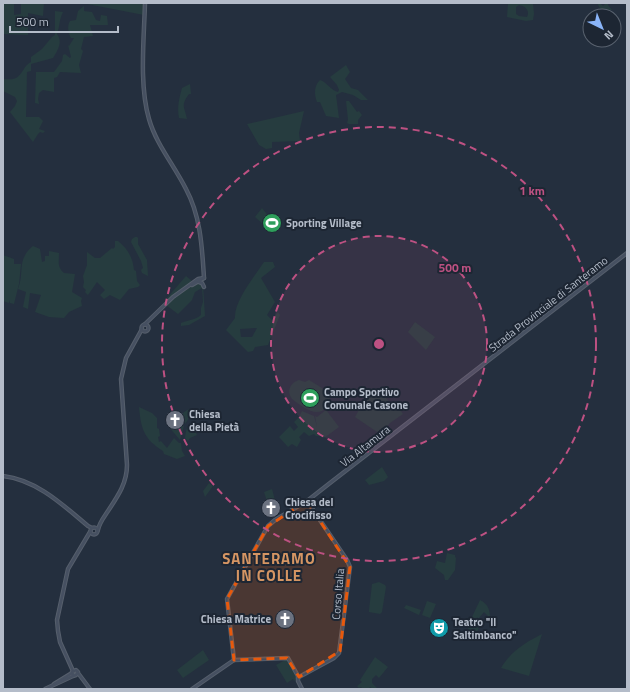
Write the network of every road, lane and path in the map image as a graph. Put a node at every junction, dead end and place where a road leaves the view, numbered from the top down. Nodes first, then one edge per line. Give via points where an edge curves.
1 (145, 3) edge
2 (627, 253) edge
3 (203, 269) junction
4 (198, 280) junction
5 (204, 287) dead end
6 (157, 312) junction
7 (144, 325) junction
8 (148, 328) junction
9 (142, 329) junction
10 (145, 332) junction
11 (132, 346) junction
12 (478, 368) joint
13 (3, 476) edge
14 (307, 501) junction
15 (104, 517) junction
16 (87, 525) junction
17 (93, 527) junction
18 (98, 530) junction
19 (90, 531) junction
20 (95, 534) junction
21 (84, 544) junction
22 (234, 660) junction
23 (75, 673) junction
24 (299, 677) junction
25 (90, 688) edge
26 (46, 689) edge
27 (192, 689) edge
28 (302, 689) edge

1 - 3 main road via 143,86 146,109 156,138 187,190 195,209
2 - 12 main road, Strada Provinciale di Santeramo
3 - 4 main road
3 - 4 main road via 204,278
4 - 5 main road
4 - 6 main road via 170,299
6 - 7 main road
6 - 8 main road
7 - 8 main road
7 - 9 main road
8 - 10 main road
9 - 10 main road
9 - 11 main road
10 - 11 main road
11 - 15 main road via 121,381 127,475 122,489
12 - 14 main road, Via Altamura
13 - 16 main road via 23,480 44,491
14 - 22 main road, Via Altamura via 279,517 265,531 227,599
14 - 24 main road, Corso Italia via 350,567 339,653
15 - 17 main road
15 - 18 main road
16 - 17 main road
16 - 19 main road
17 - 18 main road
17 - 19 main road
18 - 20 main road
19 - 20 main road
19 - 21 main road
20 - 21 main road
21 - 23 main road via 68,570 57,620 60,641
22 - 24 main road via 285,658
22 - 27 main road
23 - 25 main road
23 - 26 main road
24 - 28 main road via 297,681

